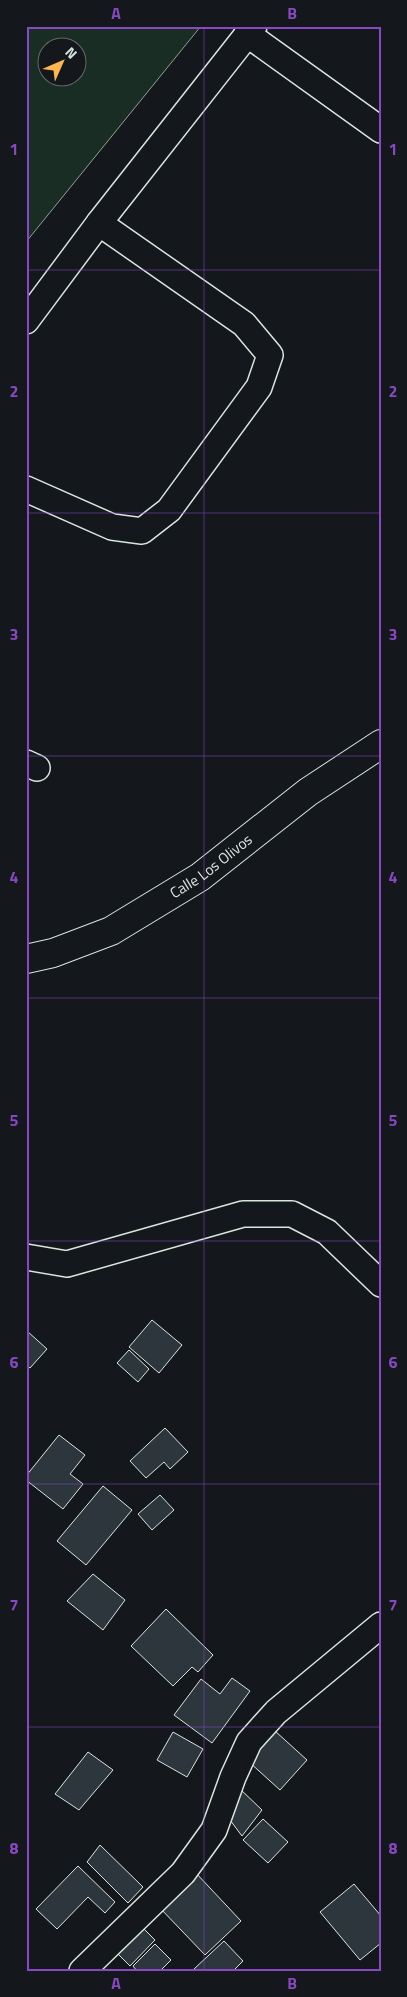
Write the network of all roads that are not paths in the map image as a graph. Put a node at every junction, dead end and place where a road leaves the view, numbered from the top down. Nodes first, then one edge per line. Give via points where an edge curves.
1 (250, 30) edge
2 (381, 130) edge
3 (99, 223) junction
4 (26, 321) edge
5 (26, 489) edge
6 (381, 744) edge
7 (26, 959) edge
8 (26, 1257) edge
9 (381, 1284) edge
10 (381, 1625) edge
11 (82, 1971) edge

1 - 2 street
1 - 3 street
3 - 4 street
3 - 5 street via 244,324 270,355 260,387 169,510 142,531 112,527
6 - 7 street, Calle Los Olivos via 308,792 200,877 112,931 53,953
8 - 9 street via 68,1264 243,1214 292,1214 327,1232
10 - 11 street via 276,1712 249,1742 232,1777 214,1830 183,1873

